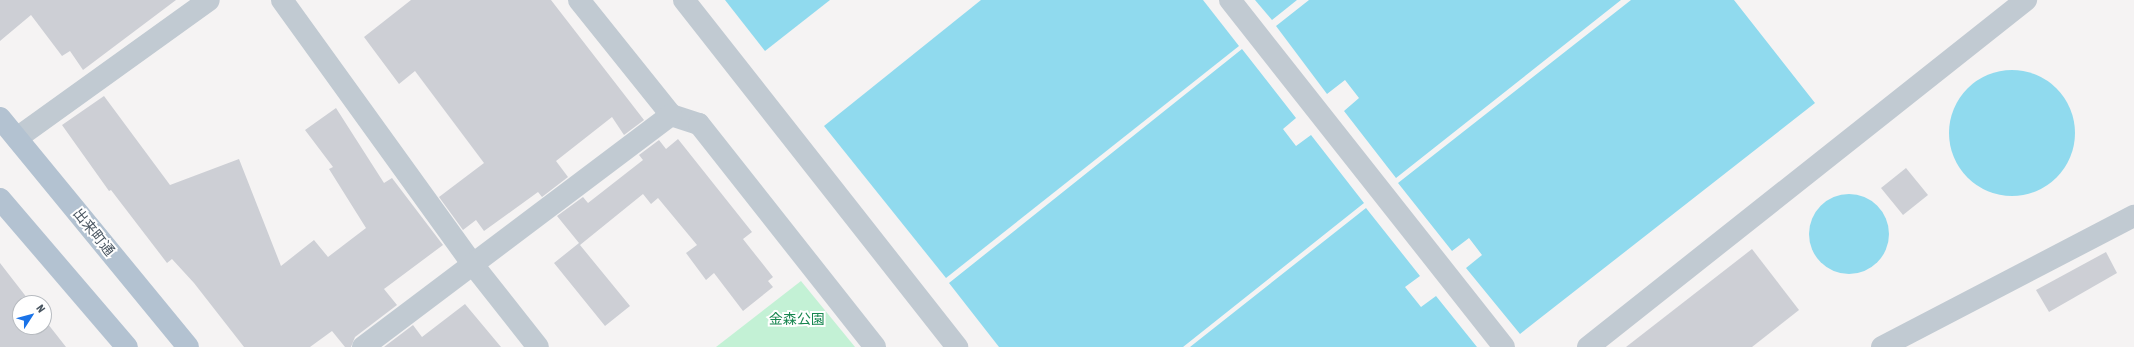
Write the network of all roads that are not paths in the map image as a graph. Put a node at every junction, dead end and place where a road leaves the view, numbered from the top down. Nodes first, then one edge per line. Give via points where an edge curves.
1 (209, 0) edge
2 (282, 0) edge
3 (580, 0) edge
4 (684, 0) edge
5 (1230, 0) edge
6 (2026, 0) edge
7 (671, 115) junction
8 (0, 118) edge
9 (17, 138) junction
10 (0, 199) edge
11 (2134, 216) edge
12 (474, 266) junction
13 (127, 347) edge
14 (188, 347) edge
15 (363, 347) edge
16 (538, 347) edge
17 (875, 347) edge
18 (957, 347) edge
19 (1504, 347) edge
20 (1588, 347) edge
21 (1882, 347) edge

1 - 9 street
2 - 12 street
3 - 7 street
4 - 18 street
5 - 19 street
6 - 20 street
7 - 12 street
7 - 17 street via 699,124
8 - 9 main road, 出来町通
9 - 14 main road, 出来町通
10 - 13 main road
11 - 21 street
12 - 15 street
12 - 16 street

